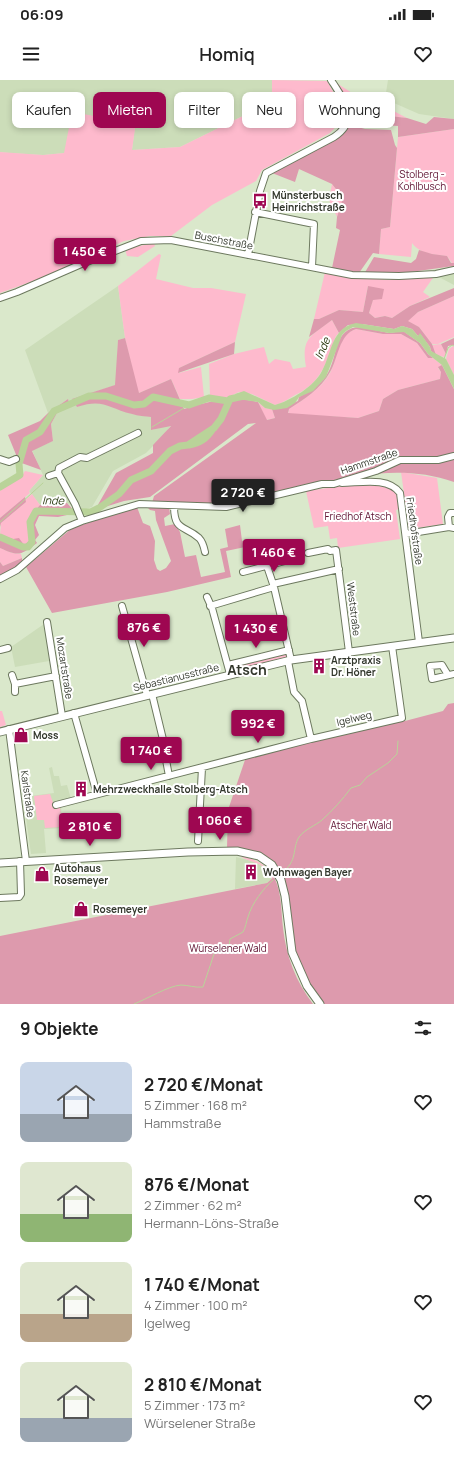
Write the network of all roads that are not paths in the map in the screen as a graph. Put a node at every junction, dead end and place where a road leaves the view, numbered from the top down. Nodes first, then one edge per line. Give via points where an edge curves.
1 (331, 80) edge
2 (255, 212) junction
3 (248, 255) junction
4 (312, 267) junction
5 (454, 270) edge
6 (0, 298) edge
7 (138, 433) dead end
8 (454, 456) edge
9 (0, 459) edge
10 (13, 462) dead end
11 (376, 471) junction
12 (58, 473) junction
13 (48, 476) dead end
14 (380, 482) junction
15 (334, 484) junction
16 (174, 506) junction
17 (454, 513) edge
18 (81, 518) junction
19 (451, 527) edge
20 (406, 534) junction
21 (206, 552) dead end
22 (308, 553) dead end
23 (300, 557) dead end
24 (267, 566) junction
25 (338, 569) junction
26 (243, 572) dead end
27 (0, 579) edge
28 (273, 586) junction
29 (207, 597) dead end
30 (122, 606) dead end
31 (210, 606) junction
32 (47, 622) dead end
33 (454, 638) edge
34 (419, 642) junction
35 (392, 646) junction
36 (8, 648) dead end
37 (0, 650) edge
38 (289, 650) junction
39 (349, 652) junction
40 (289, 660) junction
41 (228, 665) junction
42 (230, 674) junction
43 (12, 675) dead end
44 (56, 676) junction
45 (15, 684) junction
46 (15, 692) dead end
47 (150, 694) junction
48 (74, 713) junction
49 (62, 716) junction
50 (9, 729) junction
51 (0, 732) edge
52 (310, 739) junction
53 (202, 768) junction
54 (169, 776) junction
55 (97, 794) junction
56 (56, 805) dead end
57 (198, 841) dead end
58 (23, 861) junction
59 (0, 862) edge
60 (0, 898) edge
61 (320, 1004) edge

1 - 2 street via 347,106 344,127 334,137 266,173 261,183
2 - 3 street
2 - 4 street via 314,224
3 - 4 street, Buschstraße
3 - 6 street, Buschstraße via 171,240 141,241
4 - 5 street, Buschstraße via 352,275 399,276 436,274
7 - 12 street via 87,458 80,457 59,468
8 - 11 street, Hammstraße via 442,460 400,460
9 - 10 street
11 - 14 street
11 - 15 street, Hammstraße
12 - 13 street
12 - 18 street
14 - 15 street, Friedhofstraße
14 - 20 street, Friedhofstraße via 396,488 400,493
15 - 16 street, Hammstraße via 322,484 226,507
16 - 18 street, Hammstraße via 139,504
16 - 21 street via 177,522 202,542
17 - 19 street via 450,513 448,517
18 - 27 street, Hammstraße via 65,528 17,570
19 - 20 street
20 - 34 street, Friedhofstraße
22 - 25 street, Weststraße via 336,550
23 - 24 street
24 - 26 street
24 - 28 street
25 - 28 street, Weststraße
25 - 39 street, Weststraße
28 - 31 street, Weststraße
28 - 38 street
29 - 31 street
30 - 47 street
31 - 41 street
32 - 44 street, Mozartstraße
33 - 34 main road, Sebastianusstraße
34 - 35 main road, Sebastianusstraße
35 - 39 main road, Sebastianusstraße
35 - 52 street, Igelweg via 402,718
36 - 37 street
38 - 40 street
38 - 41 street, Sebastianusstraße
39 - 40 main road, Sebastianusstraße
40 - 42 main road, Sebastianusstraße
40 - 52 street via 294,692 302,701
41 - 42 street
42 - 47 main road, Sebastianusstraße
43 - 45 street
44 - 45 street
44 - 49 street, Mozartstraße
45 - 46 street
47 - 48 main road, Sebastianusstraße
47 - 54 street via 165,746
48 - 49 main road, Sebastianusstraße
48 - 55 street
49 - 50 main road, Sebastianusstraße
50 - 51 main road, Sebastianusstraße
50 - 58 street, Karlstraße
52 - 53 street, Igelweg
53 - 54 street, Igelweg
53 - 57 street
54 - 55 street, Igelweg
55 - 56 street, Igelweg
58 - 59 main road
58 - 60 street, Karlstraße via 21,894 19,897
58 - 61 main road via 225,851 247,852 259,856 272,865 281,880 292,952 307,986

